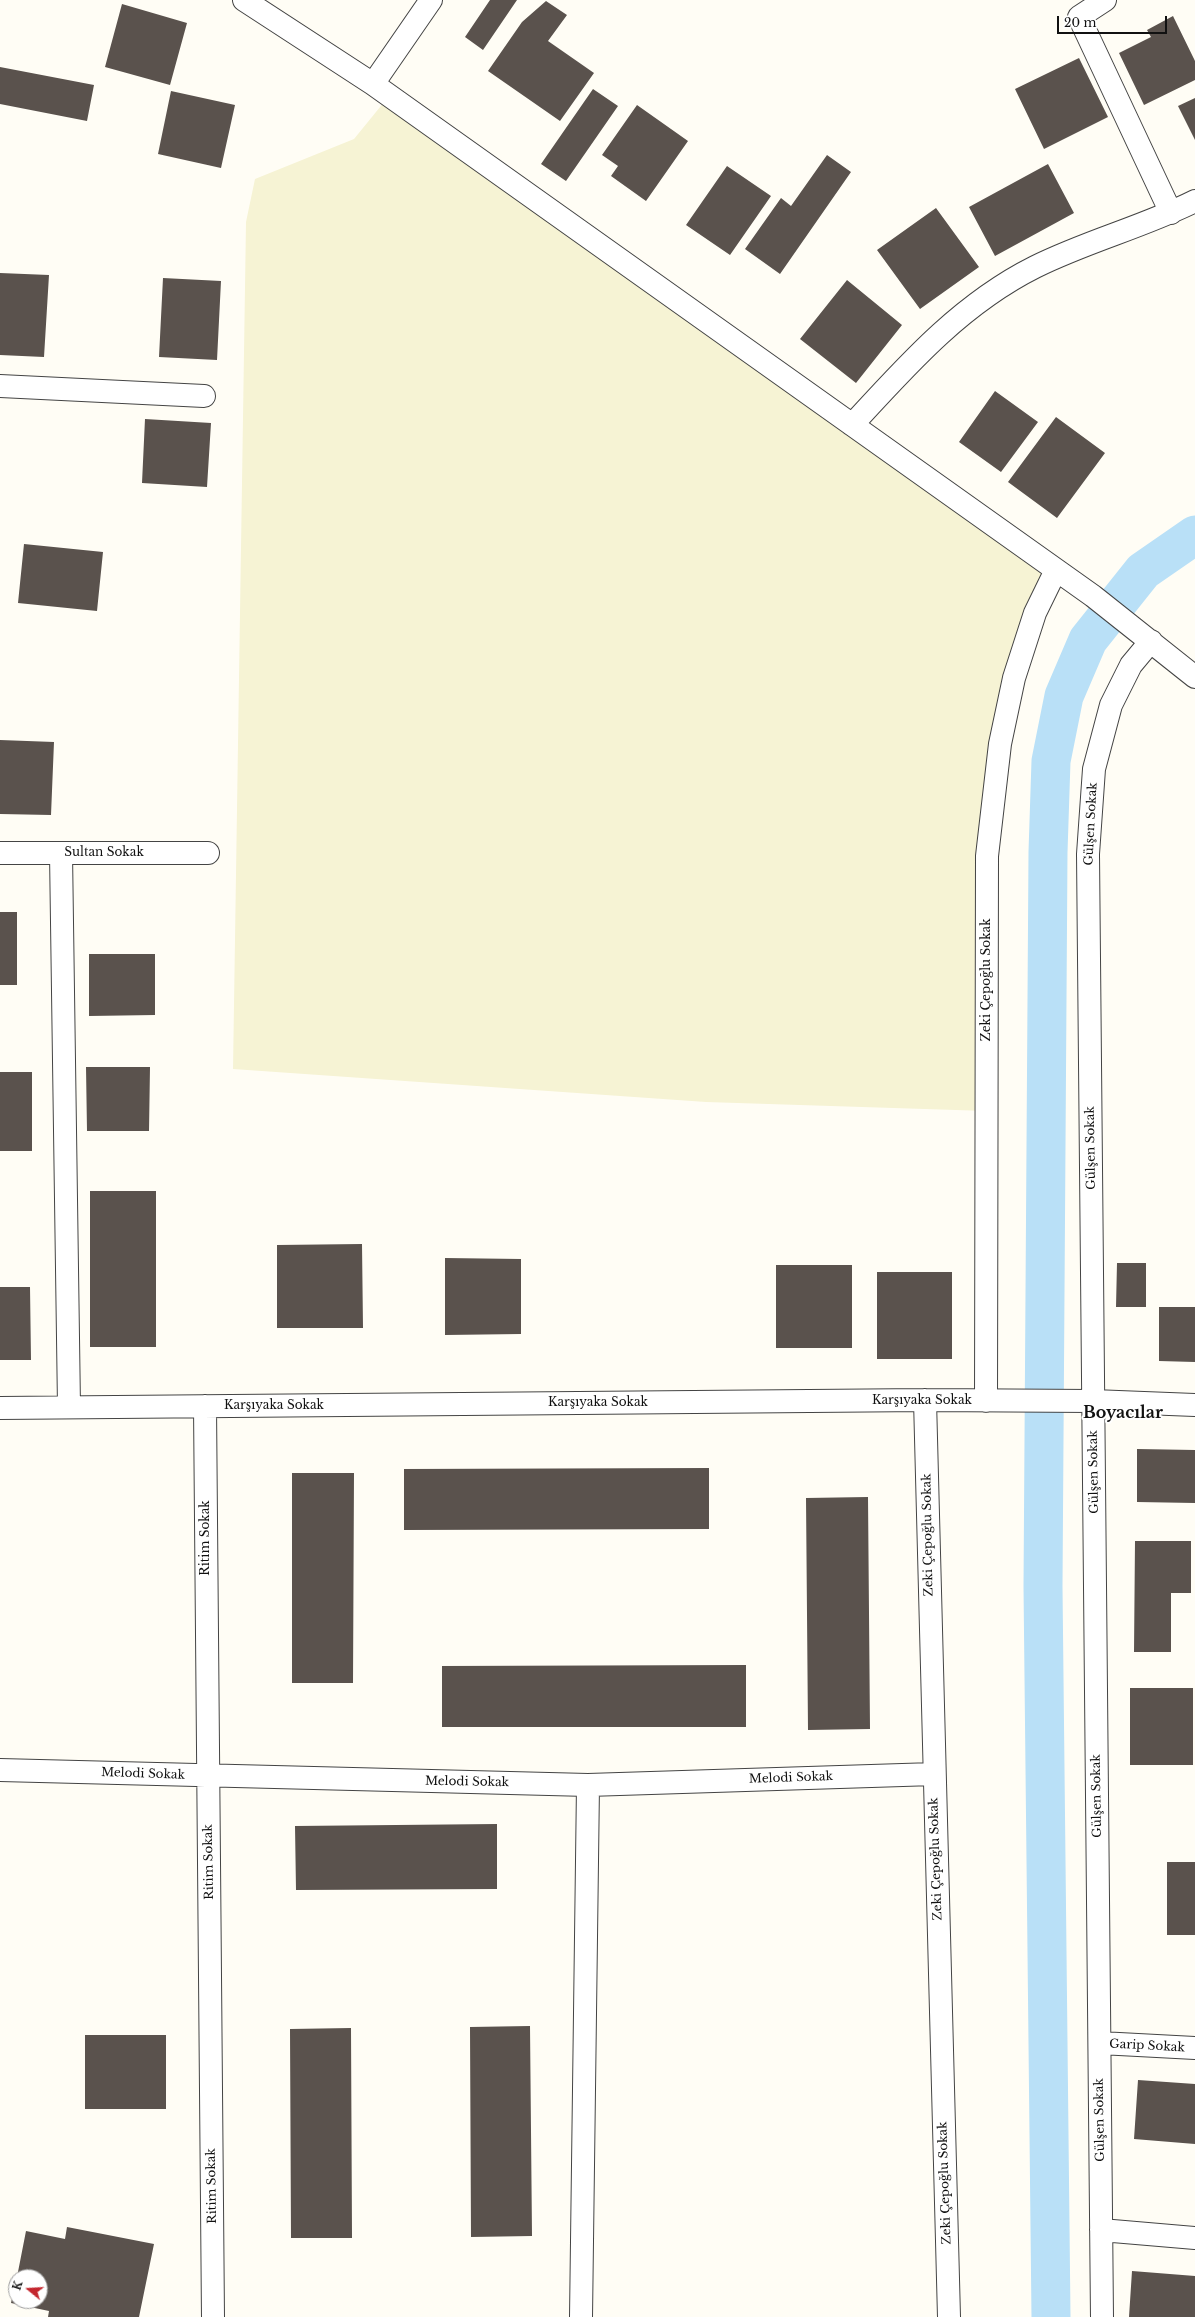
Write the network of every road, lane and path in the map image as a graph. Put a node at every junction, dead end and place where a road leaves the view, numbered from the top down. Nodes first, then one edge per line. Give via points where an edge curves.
1 (244, 0) edge
2 (432, 0) edge
3 (1105, 0) edge
4 (373, 84) junction
5 (1195, 201) edge
6 (1171, 213) junction
7 (0, 386) edge
8 (204, 396) dead end
9 (852, 425) junction
10 (1056, 570) junction
11 (1150, 641) junction
12 (1195, 677) edge
13 (0, 853) edge
14 (61, 853) junction
15 (208, 853) dead end
16 (924, 1400) junction
17 (986, 1401) junction
18 (1093, 1401) junction
19 (1195, 1405) edge
20 (205, 1406) junction
21 (69, 1407) junction
22 (0, 1408) edge
23 (0, 1770) edge
24 (934, 1774) junction
25 (208, 1775) junction
26 (588, 1785) junction
27 (1100, 2044) junction
28 (1195, 2048) edge
29 (1102, 2230) junction
30 (1195, 2238) edge
31 (213, 2317) edge
32 (581, 2317) edge
33 (948, 2317) edge
34 (1102, 2317) edge

1 - 4 street
2 - 4 street
3 - 6 street via 1079,17
4 - 9 street
5 - 6 street
6 - 9 street via 1075,249 1034,267 1004,286 964,313 920,351
7 - 8 street
9 - 10 street
10 - 11 street
10 - 17 street, Zeki Çepoğlu Sokak via 1035,613 1014,678 1000,744 987,856
11 - 12 street
11 - 18 street, Gülşen Sokak via 1131,665 1111,705 1094,769 1088,854
13 - 14 street, Sultan Sokak
14 - 15 street, Sultan Sokak
14 - 21 street
16 - 17 street, Karşıyaka Sokak
16 - 20 street, Karşıyaka Sokak
16 - 24 street, Zeki Çepoğlu Sokak
17 - 18 street, Karşıyaka Sokak
18 - 19 street, Karşıyaka Sokak
18 - 27 street, Gülşen Sokak
20 - 21 street, Karşıyaka Sokak
20 - 25 street, Ritim Sokak
21 - 22 street, Karşıyaka Sokak
23 - 25 street, Melodi Sokak
24 - 26 street, Melodi Sokak
24 - 33 street, Zeki Çepoğlu Sokak
25 - 26 street, Melodi Sokak
25 - 31 street, Ritim Sokak
26 - 32 street
27 - 28 street, Garip Sokak
27 - 29 street, Gülşen Sokak
29 - 30 street
29 - 34 street, Gülşen Sokak

